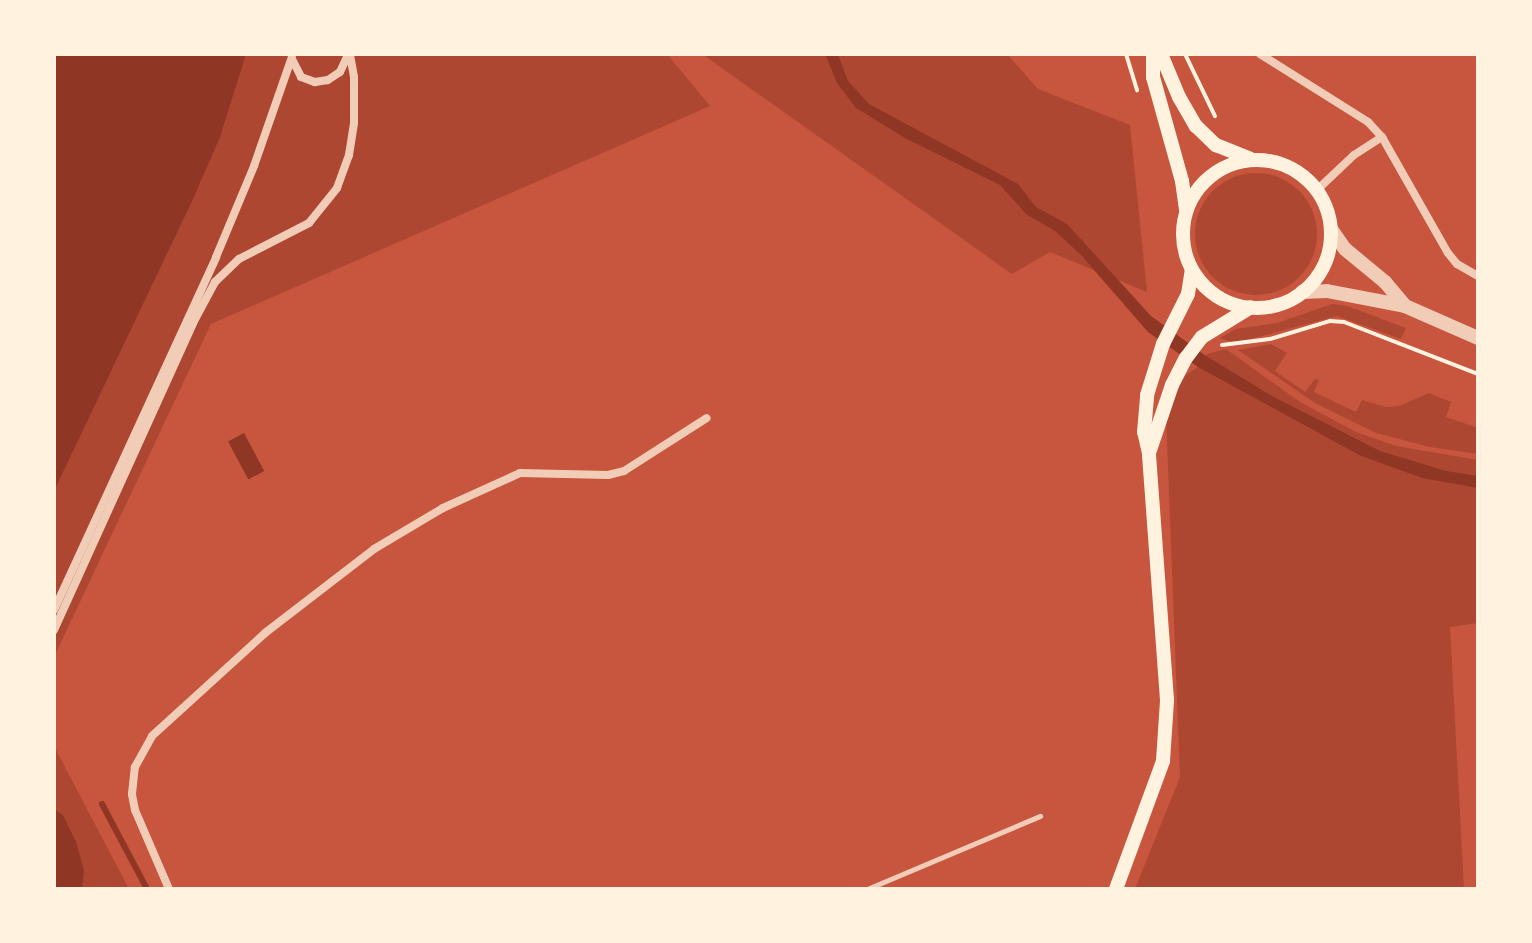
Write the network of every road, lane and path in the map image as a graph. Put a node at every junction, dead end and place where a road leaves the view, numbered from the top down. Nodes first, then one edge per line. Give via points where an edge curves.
1 (349, 54) edge
2 (1153, 54) edge
3 (1161, 54) edge
4 (1185, 54) edge
5 (1260, 54) edge
6 (292, 55) edge
7 (1215, 116) dead end
8 (1382, 137) junction
9 (1250, 159) junction
10 (1317, 190) junction
11 (1186, 210) junction
12 (1331, 229) junction
13 (1192, 270) junction
14 (1478, 276) edge
15 (1302, 292) junction
16 (1405, 306) junction
17 (1251, 307) junction
18 (1478, 338) edge
19 (1215, 345) dead end
20 (1478, 374) edge
21 (707, 418) dead end
22 (1149, 453) junction
23 (54, 610) edge
24 (54, 630) edge
25 (1040, 816) dead end
26 (169, 889) edge
27 (867, 889) edge
28 (1116, 889) edge

1 - 6 street via 340,72 315,82 301,77
1 - 24 street via 354,123 337,188 309,223 239,259 215,282
2 - 11 main road via 1153,77
3 - 9 main road via 1196,126 1216,145
4 - 7 path
5 - 8 street via 1345,105
6 - 23 street via 216,257
8 - 10 street
8 - 14 street via 1448,253
9 - 10 main road via 1299,172
9 - 11 main road via 1211,175
10 - 12 main road
11 - 13 main road via 1184,251
12 - 15 main road via 1323,264
12 - 16 street
13 - 17 main road via 1219,298
13 - 22 main road via 1188,294 1163,344 1147,395 1144,432
15 - 16 street via 1327,291
15 - 17 main road via 1282,303
16 - 18 street
17 - 22 main road via 1228,318 1186,358
19 - 20 path via 1244,344 1344,322
21 - 26 street via 624,471 520,473 443,508 374,549 265,633 152,736 135,767 135,810
22 - 28 main road via 1167,725 1152,798
25 - 27 lane

